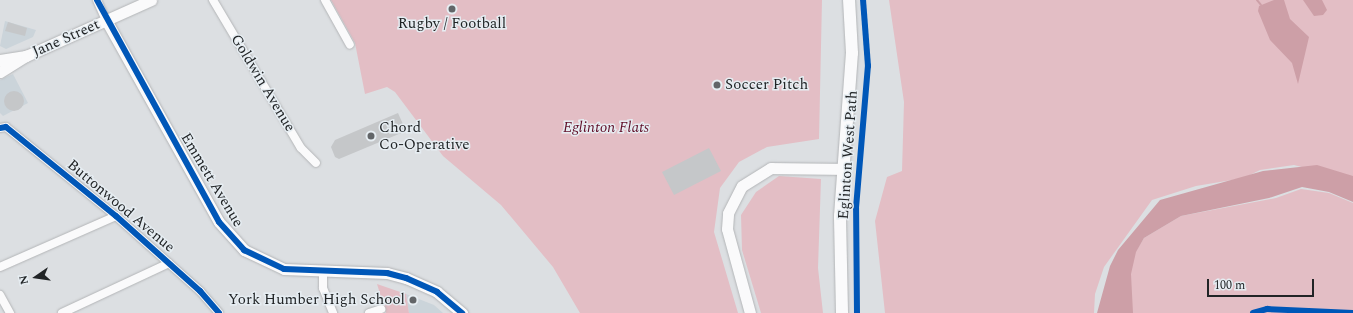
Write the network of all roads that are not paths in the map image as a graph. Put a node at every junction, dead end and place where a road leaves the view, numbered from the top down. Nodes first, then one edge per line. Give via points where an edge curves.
1 (97, 0) edge
2 (151, 0) edge
3 (213, 0) edge
4 (325, 0) edge
5 (849, 0) edge
6 (106, 20) junction
7 (350, 45) dead end
8 (26, 56) junction
9 (0, 60) edge
10 (0, 72) edge
11 (0, 128) edge
12 (316, 163) dead end
13 (844, 169) junction
14 (116, 216) junction
15 (169, 263) junction
16 (0, 266) edge
17 (323, 272) junction
18 (0, 295) edge
19 (381, 308) dead end
20 (10, 313) edge
21 (62, 313) edge
22 (218, 313) edge
23 (333, 313) edge
24 (369, 313) edge
25 (462, 313) edge
26 (750, 313) edge
27 (842, 313) edge

1 - 6 street
2 - 6 street, Jane Street
3 - 12 street, Goldwin Avenue via 301,148
4 - 7 street
5 - 13 main road via 852,53
6 - 8 street, Jane Street
6 - 17 street, Emmett Avenue via 232,239 270,265 298,272
8 - 9 street, Jane Street
8 - 10 street, Jane Street
11 - 14 street, Buttonwood Avenue via 6,127
13 - 26 street via 771,168 751,179 737,194 728,213 727,229
13 - 27 main road via 840,222
14 - 15 street, Buttonwood Avenue
14 - 16 street
15 - 21 street
15 - 22 street, Buttonwood Avenue
17 - 23 street via 323,288
17 - 25 street, Emmett Avenue via 387,274 406,278 431,288
18 - 20 street
19 - 24 street

